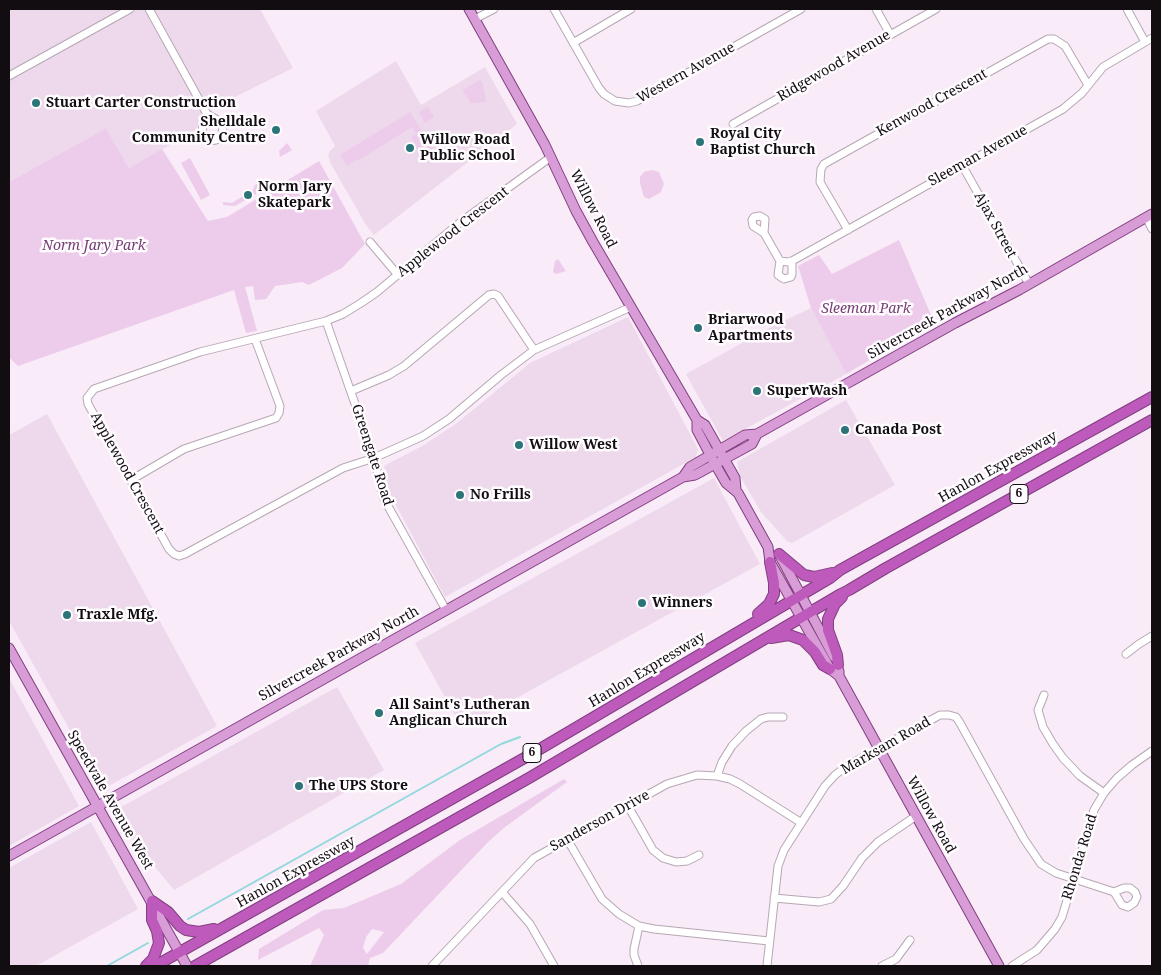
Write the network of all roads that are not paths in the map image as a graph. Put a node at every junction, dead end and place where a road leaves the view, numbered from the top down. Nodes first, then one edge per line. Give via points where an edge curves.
1 (130, 9) edge
2 (149, 9) edge
3 (469, 9) edge
4 (494, 9) edge
5 (554, 9) edge
6 (631, 9) edge
7 (801, 9) edge
8 (876, 9) edge
9 (936, 9) edge
10 (1127, 9) edge
11 (475, 19) junction
12 (890, 34) junction
13 (1149, 40) edge
14 (573, 43) junction
15 (9, 76) edge
16 (1088, 85) junction
17 (207, 114) dead end
18 (733, 124) dead end
19 (551, 157) junction
20 (962, 165) junction
21 (1149, 215) edge
22 (1152, 229) edge
23 (848, 230) junction
24 (764, 233) dead end
25 (370, 242) dead end
26 (780, 261) junction
27 (792, 261) junction
28 (398, 275) junction
29 (1029, 284) junction
30 (631, 307) junction
31 (326, 321) junction
32 (255, 339) junction
33 (534, 350) junction
34 (351, 391) junction
35 (1152, 397) edge
36 (697, 420) junction
37 (1152, 420) edge
38 (757, 434) junction
39 (719, 450) junction
40 (711, 455) junction
41 (374, 458) junction
42 (724, 459) junction
43 (715, 464) junction
44 (683, 477) junction
45 (131, 480) junction
46 (736, 490) junction
47 (768, 547) junction
48 (779, 554) junction
49 (770, 562) junction
50 (840, 570) junction
51 (850, 590) junction
52 (796, 597) junction
53 (446, 610) junction
54 (805, 614) junction
55 (739, 632) junction
56 (1152, 636) edge
57 (762, 640) junction
58 (9, 648) edge
59 (1126, 654) dead end
60 (834, 667) junction
61 (1044, 695) dead end
62 (783, 717) dead end
63 (878, 748) junction
64 (1152, 751) edge
65 (717, 776) junction
66 (1104, 793) junction
67 (96, 806) junction
68 (628, 806) junction
69 (916, 816) junction
70 (800, 822) junction
71 (567, 839) junction
72 (699, 855) dead end
73 (9, 856) edge
74 (1073, 880) junction
75 (502, 892) junction
76 (1114, 892) dead end
77 (774, 898) junction
78 (152, 901) junction
79 (639, 926) junction
80 (225, 927) junction
81 (910, 940) dead end
82 (769, 941) junction
83 (226, 950) junction
84 (180, 952) junction
85 (146, 966) edge
86 (155, 966) edge
87 (187, 966) edge
88 (195, 966) edge
89 (214, 966) edge
90 (432, 966) edge
91 (554, 966) edge
92 (638, 966) edge
93 (767, 966) edge
94 (882, 966) edge
95 (999, 966) edge
96 (1012, 966) edge

1 - 15 street
2 - 17 street
3 - 11 main road, Willow Road
4 - 11 street
5 - 14 street, Western Avenue
6 - 14 street
7 - 14 street, Western Avenue via 629,103 616,101 604,94
8 - 12 street
9 - 12 street, Ridgewood Avenue
10 - 13 street
11 - 19 main road, Willow Road
12 - 18 street, Ridgewood Avenue
13 - 16 street, Sleeman Avenue via 1103,67
16 - 20 street, Sleeman Avenue via 1062,109
16 - 23 street, Kenwood Crescent via 1065,46 1048,39 824,164 820,169 820,182
19 - 28 street, Applewood Crescent via 462,221
19 - 30 main road, Willow Road via 576,211
20 - 23 street, Sleeman Avenue
20 - 29 street, Ajax Street
21 - 22 street
21 - 29 main road, Silvercreek Parkway North
23 - 27 street, Sleeman Avenue
24 - 26 street
25 - 28 street
26 - 27 street, Sleeman Avenue
26 - 27 street via 778,275 784,279 791,277
28 - 31 street, Applewood Crescent via 361,304
29 - 38 main road, Silvercreek Parkway North
30 - 33 street, Applewood Crescent
30 - 36 main road, Willow Road
31 - 32 street, Applewood Crescent
31 - 34 street, Greengate Road
32 - 45 street via 280,406 276,418 184,449
32 - 45 street, Applewood Crescent via 200,352 89,393 88,404
33 - 34 street via 498,296 489,295 404,366
33 - 41 street, Applewood Crescent via 424,436
34 - 41 street, Greengate Road
35 - 50 highway, Hanlon Expressway / 6
36 - 39 main road, Willow Road via 705,425
36 - 40 main road, Willow Road via 697,430
37 - 51 highway, 6
38 - 39 main road, Silvercreek Parkway North via 745,435
38 - 42 main road, Silvercreek Parkway North via 752,444
39 - 40 main road, Silvercreek Parkway North
39 - 42 main road, Willow Road
40 - 43 main road, Willow Road
40 - 44 main road, Silvercreek Parkway North via 690,467
41 - 45 street, Applewood Crescent via 343,468 179,556 169,549
41 - 53 street, Greengate Road via 384,499
42 - 43 main road, Silvercreek Parkway North
42 - 46 main road, Willow Road via 735,478
43 - 44 main road, Silvercreek Parkway North via 695,475
43 - 46 main road, Willow Road via 726,483
44 - 53 main road, Silvercreek Parkway North
46 - 47 main road, Willow Road
47 - 48 main road, Willow Road
47 - 49 main road, Willow Road
48 - 50 highway via 804,575 814,577
48 - 52 main road, Willow Road
49 - 52 main road, Willow Road
49 - 55 highway via 774,594 769,604
50 - 52 highway, Hanlon Expressway / 6
51 - 54 highway, 6
51 - 60 highway via 835,604 828,619 828,630 837,655
52 - 54 main road, Willow Road
52 - 55 highway, Hanlon Expressway / 6
53 - 67 main road, Silvercreek Parkway North
54 - 57 highway, 6
54 - 60 main road, Willow Road
55 - 80 highway, Hanlon Expressway / 6 via 472,789
56 - 59 street
57 - 60 highway via 795,636 815,652 823,665
57 - 83 highway, 6 via 529,778
58 - 67 main road, Speedvale Avenue West
60 - 63 main road, Willow Road
61 - 66 street via 1038,710 1053,744 1080,776
62 - 65 street via 761,719 746,731 732,746
63 - 69 main road, Willow Road
63 - 70 street, Marksam Road via 835,775
63 - 74 street, Marksam Road via 940,715 956,717 1031,852 1041,864
64 - 66 street, Rhonda Road via 1122,773
65 - 68 street, Sanderson Drive via 697,775 667,784
65 - 70 street, Sanderson Drive via 740,784
66 - 74 street, Rhonda Road via 1094,810
67 - 73 main road, Silvercreek Parkway North
67 - 78 main road, Speedvale Avenue West
68 - 71 street, Sanderson Drive
68 - 72 street via 654,850 663,858 676,862
69 - 77 street via 878,842 831,899 819,902
69 - 95 main road, Willow Road
70 - 77 street, Marksam Road via 778,866
71 - 75 street, Sanderson Drive via 534,858
71 - 79 street via 602,899
74 - 76 street, Marksam Road
74 - 96 street, Rhonda Road via 1056,929 1037,950
75 - 90 street, Sanderson Drive
75 - 91 street via 530,924
77 - 82 street, Marksam Road
78 - 80 highway via 186,930 199,932
78 - 84 main road, Speedvale Avenue West
78 - 85 highway via 152,920 159,943 153,959
79 - 82 street
79 - 92 street via 634,949
80 - 84 highway, Hanlon Expressway / 6
81 - 94 street via 896,959
82 - 93 street, Marksam Road
83 - 88 highway, 6
83 - 89 highway
84 - 86 highway, Hanlon Expressway / 6
84 - 87 main road, Speedvale Avenue West

